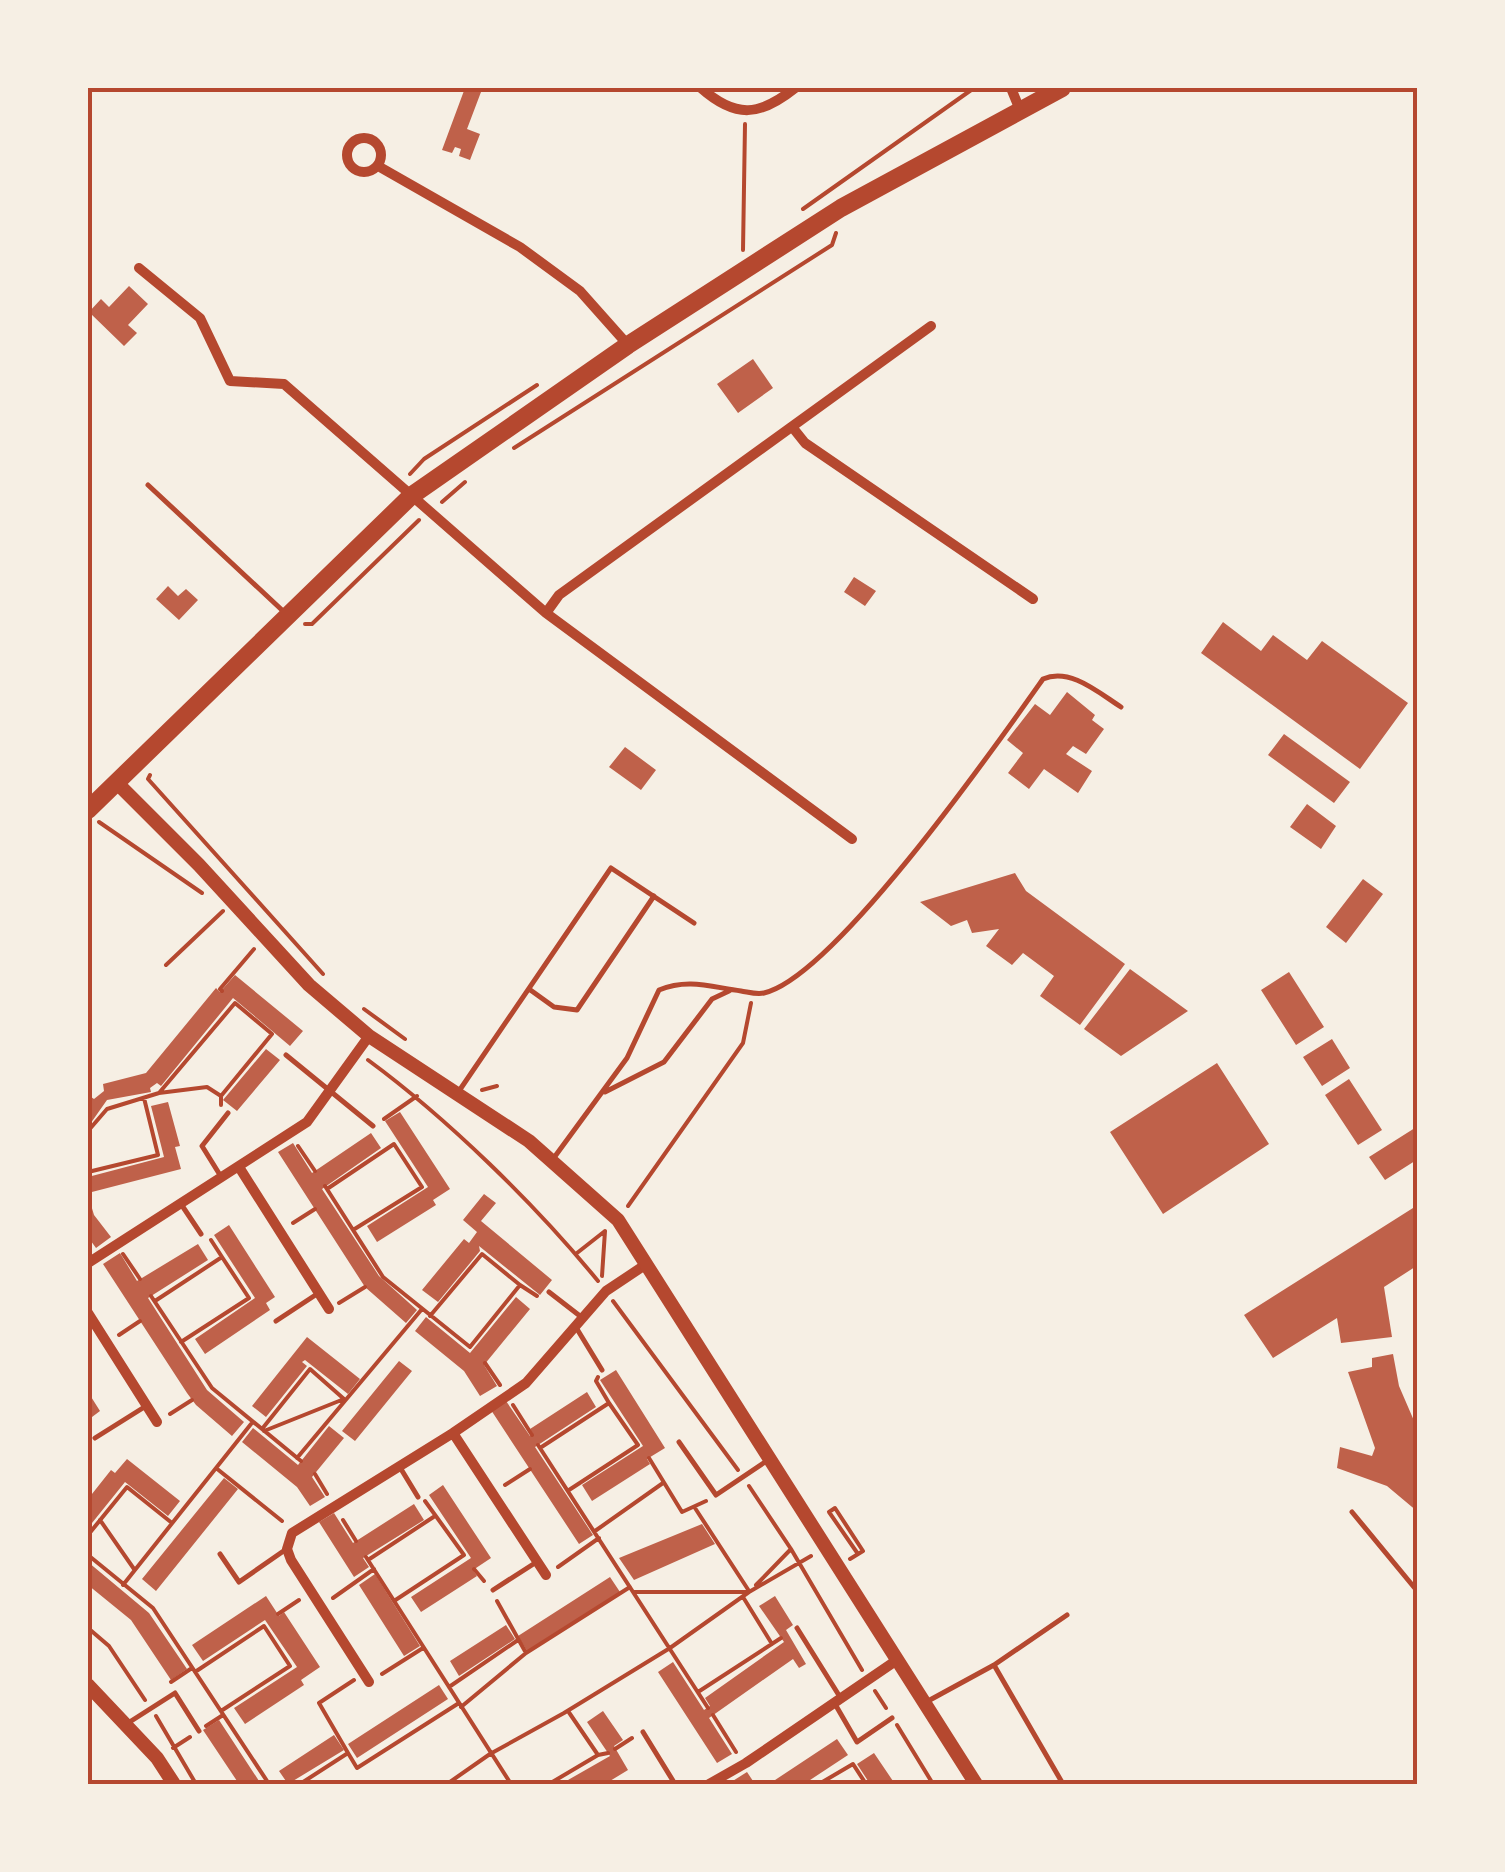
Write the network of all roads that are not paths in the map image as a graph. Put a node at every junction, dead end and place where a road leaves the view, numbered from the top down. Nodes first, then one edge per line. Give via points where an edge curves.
1 (702, 88) edge
2 (795, 88) edge
3 (1011, 88) edge
4 (1062, 88) edge
5 (1020, 110) junction
6 (378, 166) dead end
7 (139, 268) dead end
8 (931, 326) dead end
9 (628, 345) junction
10 (793, 428) junction
11 (148, 485) dead end
12 (410, 496) junction
13 (1034, 599) dead end
14 (546, 612) junction
15 (293, 620) junction
16 (1121, 708) dead end
17 (116, 782) junction
18 (90, 814) edge
19 (852, 839) dead end
20 (654, 896) junction
21 (694, 922) dead end
22 (529, 989) junction
23 (732, 990) junction
24 (369, 1036) junction
25 (286, 1056) dead end
26 (461, 1088) junction
27 (331, 1090) junction
28 (602, 1093) junction
29 (228, 1113) road end
30 (373, 1126) road end
31 (553, 1159) junction
32 (239, 1167) junction
33 (222, 1178) junction
34 (181, 1204) junction
35 (201, 1234) road end
36 (88, 1263) edge
37 (644, 1265) junction
38 (550, 1292) road end
39 (319, 1293) junction
40 (329, 1309) road end
41 (88, 1313) edge
42 (276, 1321) dead end
43 (579, 1322) junction
44 (602, 1370) road end
45 (146, 1406) junction
46 (157, 1422) road end
47 (453, 1433) junction
48 (95, 1438) dead end
49 (680, 1442) dead end
50 (770, 1458) junction
51 (399, 1466) junction
52 (418, 1497) road end
53 (1352, 1512) dead end
54 (287, 1549) junction
55 (220, 1554) dead end
56 (537, 1561) junction
57 (546, 1576) road end
58 (492, 1590) road end
59 (1418, 1592) edge
60 (1067, 1614) dead end
61 (796, 1628) dead end
62 (897, 1660) junction
63 (994, 1665) junction
64 (367, 1678) road end
65 (88, 1685) edge
66 (836, 1700) junction
67 (925, 1702) junction
68 (892, 1718) dead end
69 (126, 1725) junction
70 (199, 1731) dead end
71 (643, 1732) road end
72 (174, 1784) edge
73 (675, 1784) edge
74 (709, 1784) edge
75 (976, 1784) edge
76 (1063, 1784) edge

1 - 2 street via 722,106 745,110 771,107
3 - 5 street
4 - 5 main road
5 - 9 main road via 841,208
6 - 9 street via 520,247 580,291
7 - 12 street via 200,318 230,380 284,384
8 - 10 street
9 - 12 main road
10 - 13 street via 805,444
10 - 14 street via 559,595
11 - 15 lane
12 - 14 street
12 - 15 main road
14 - 19 street
15 - 17 main road
16 - 23 lane via 1082,682 1054,674 1043,679 905,863 829,948 787,983 762,994
17 - 18 main road
17 - 24 street via 309,985
20 - 21 lane
20 - 22 lane via 576,1010 554,1007
20 - 22 lane via 612,868
22 - 26 lane
23 - 28 lane via 712,999 664,1062
23 - 28 lane via 696,982 659,990 628,1058
24 - 26 street
24 - 27 street
25 - 27 lane
26 - 31 street
27 - 30 lane
27 - 32 street via 307,1122
28 - 31 lane
29 - 33 lane via 202,1146
31 - 37 street via 618,1220
32 - 33 street
32 - 39 street
33 - 34 street
34 - 35 lane
34 - 36 street
37 - 43 street via 606,1291
37 - 50 street
38 - 43 lane
39 - 40 street
39 - 42 lane
41 - 45 street
43 - 44 lane
43 - 47 street via 526,1383
45 - 46 street
45 - 48 lane
47 - 51 street
47 - 56 street
49 - 50 lane via 716,1495
50 - 62 street via 841,1561
51 - 52 lane
51 - 54 street via 292,1533
53 - 59 lane
54 - 55 lane via 239,1582
54 - 64 street
56 - 57 street
56 - 58 lane
60 - 63 lane
61 - 66 lane
62 - 66 street
62 - 67 street
63 - 67 lane
63 - 76 lane
65 - 69 street
66 - 68 lane via 857,1742
66 - 74 street
67 - 75 street
69 - 70 lane via 175,1693
69 - 72 street
71 - 73 lane

